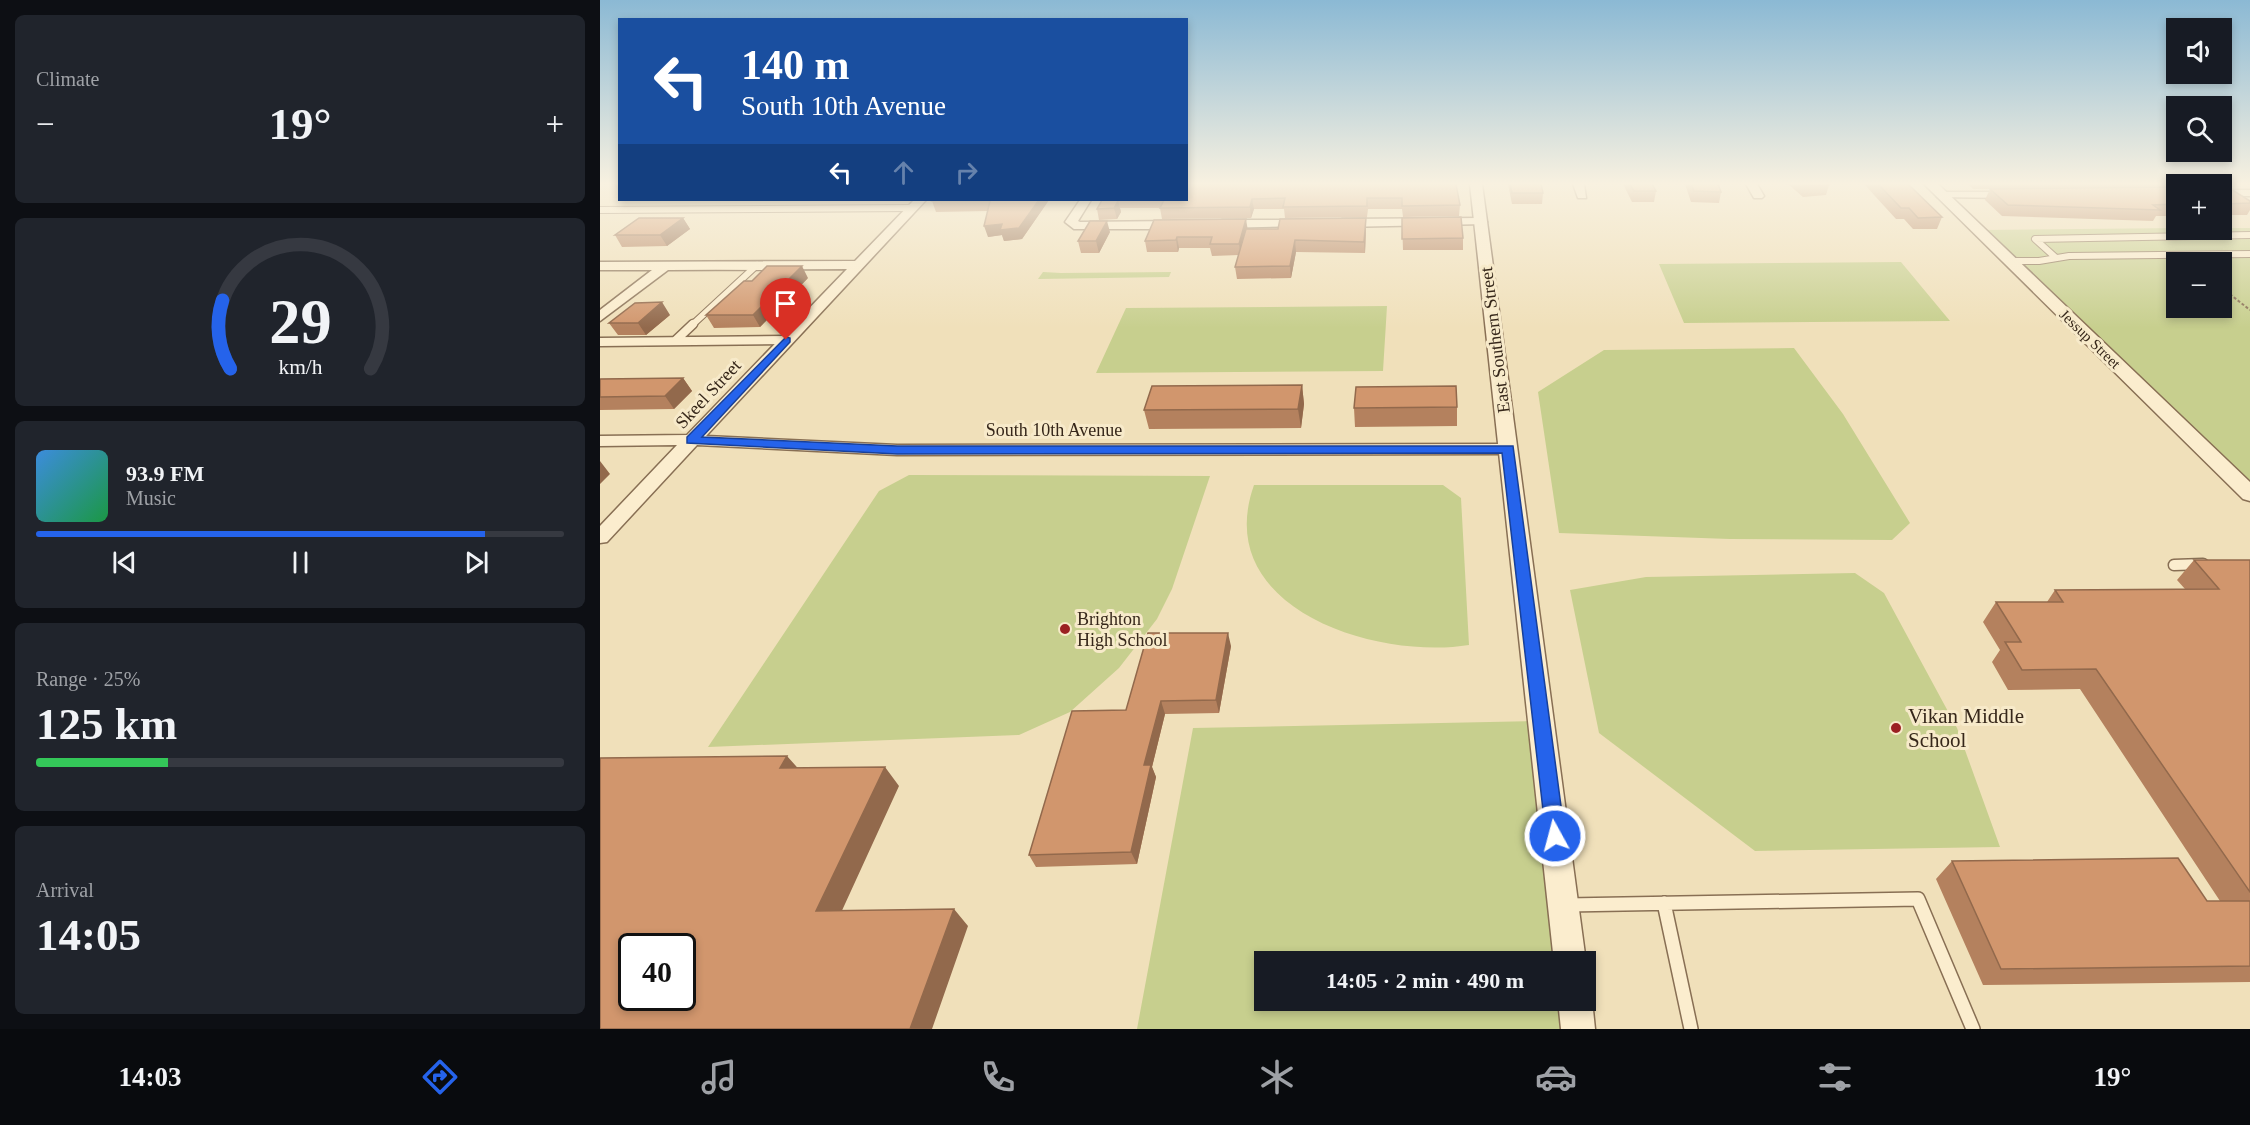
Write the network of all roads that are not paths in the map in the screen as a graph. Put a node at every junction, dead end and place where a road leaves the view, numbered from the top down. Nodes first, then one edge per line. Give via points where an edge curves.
1 (889, 232) edge
2 (1482, 232) edge
3 (1979, 232) edge
4 (2250, 236) edge
5 (2250, 254) edge
6 (2055, 257) junction
7 (2010, 261) junction
8 (858, 265) junction
9 (600, 266) edge
10 (665, 266) junction
11 (758, 266) junction
12 (600, 317) edge
13 (786, 340) junction
14 (675, 341) junction
15 (600, 342) edge
16 (692, 440) junction
17 (600, 441) edge
18 (1508, 449) junction
19 (2250, 494) edge
20 (600, 537) edge
21 (2217, 564) edge
22 (2174, 565) dead end
23 (1664, 903) junction
24 (1563, 905) junction
25 (1569, 951) edge
26 (1576, 1011) edge
27 (1578, 1029) edge
28 (1691, 1029) edge
29 (1973, 1029) edge

1 - 8 street, Skeel Street
2 - 18 street, East Southern Street
3 - 7 street, Jessup Street
4 - 6 lane via 2035,239
5 - 6 lane
6 - 7 lane
7 - 19 street, Jessup Street
8 - 11 street
8 - 13 street, Skeel Street
9 - 10 street
10 - 11 street
10 - 12 street
11 - 14 lane
13 - 14 lane
13 - 16 street, Skeel Street
14 - 15 lane
16 - 17 street, South 10th Avenue
16 - 18 street, South 10th Avenue via 897,450
16 - 20 street, Skeel Street
18 - 24 street, East Southern Street
21 - 22 lane
23 - 24 lane
23 - 28 lane
23 - 29 lane via 1918,899
24 - 25 street, East Southern Street
26 - 27 street

